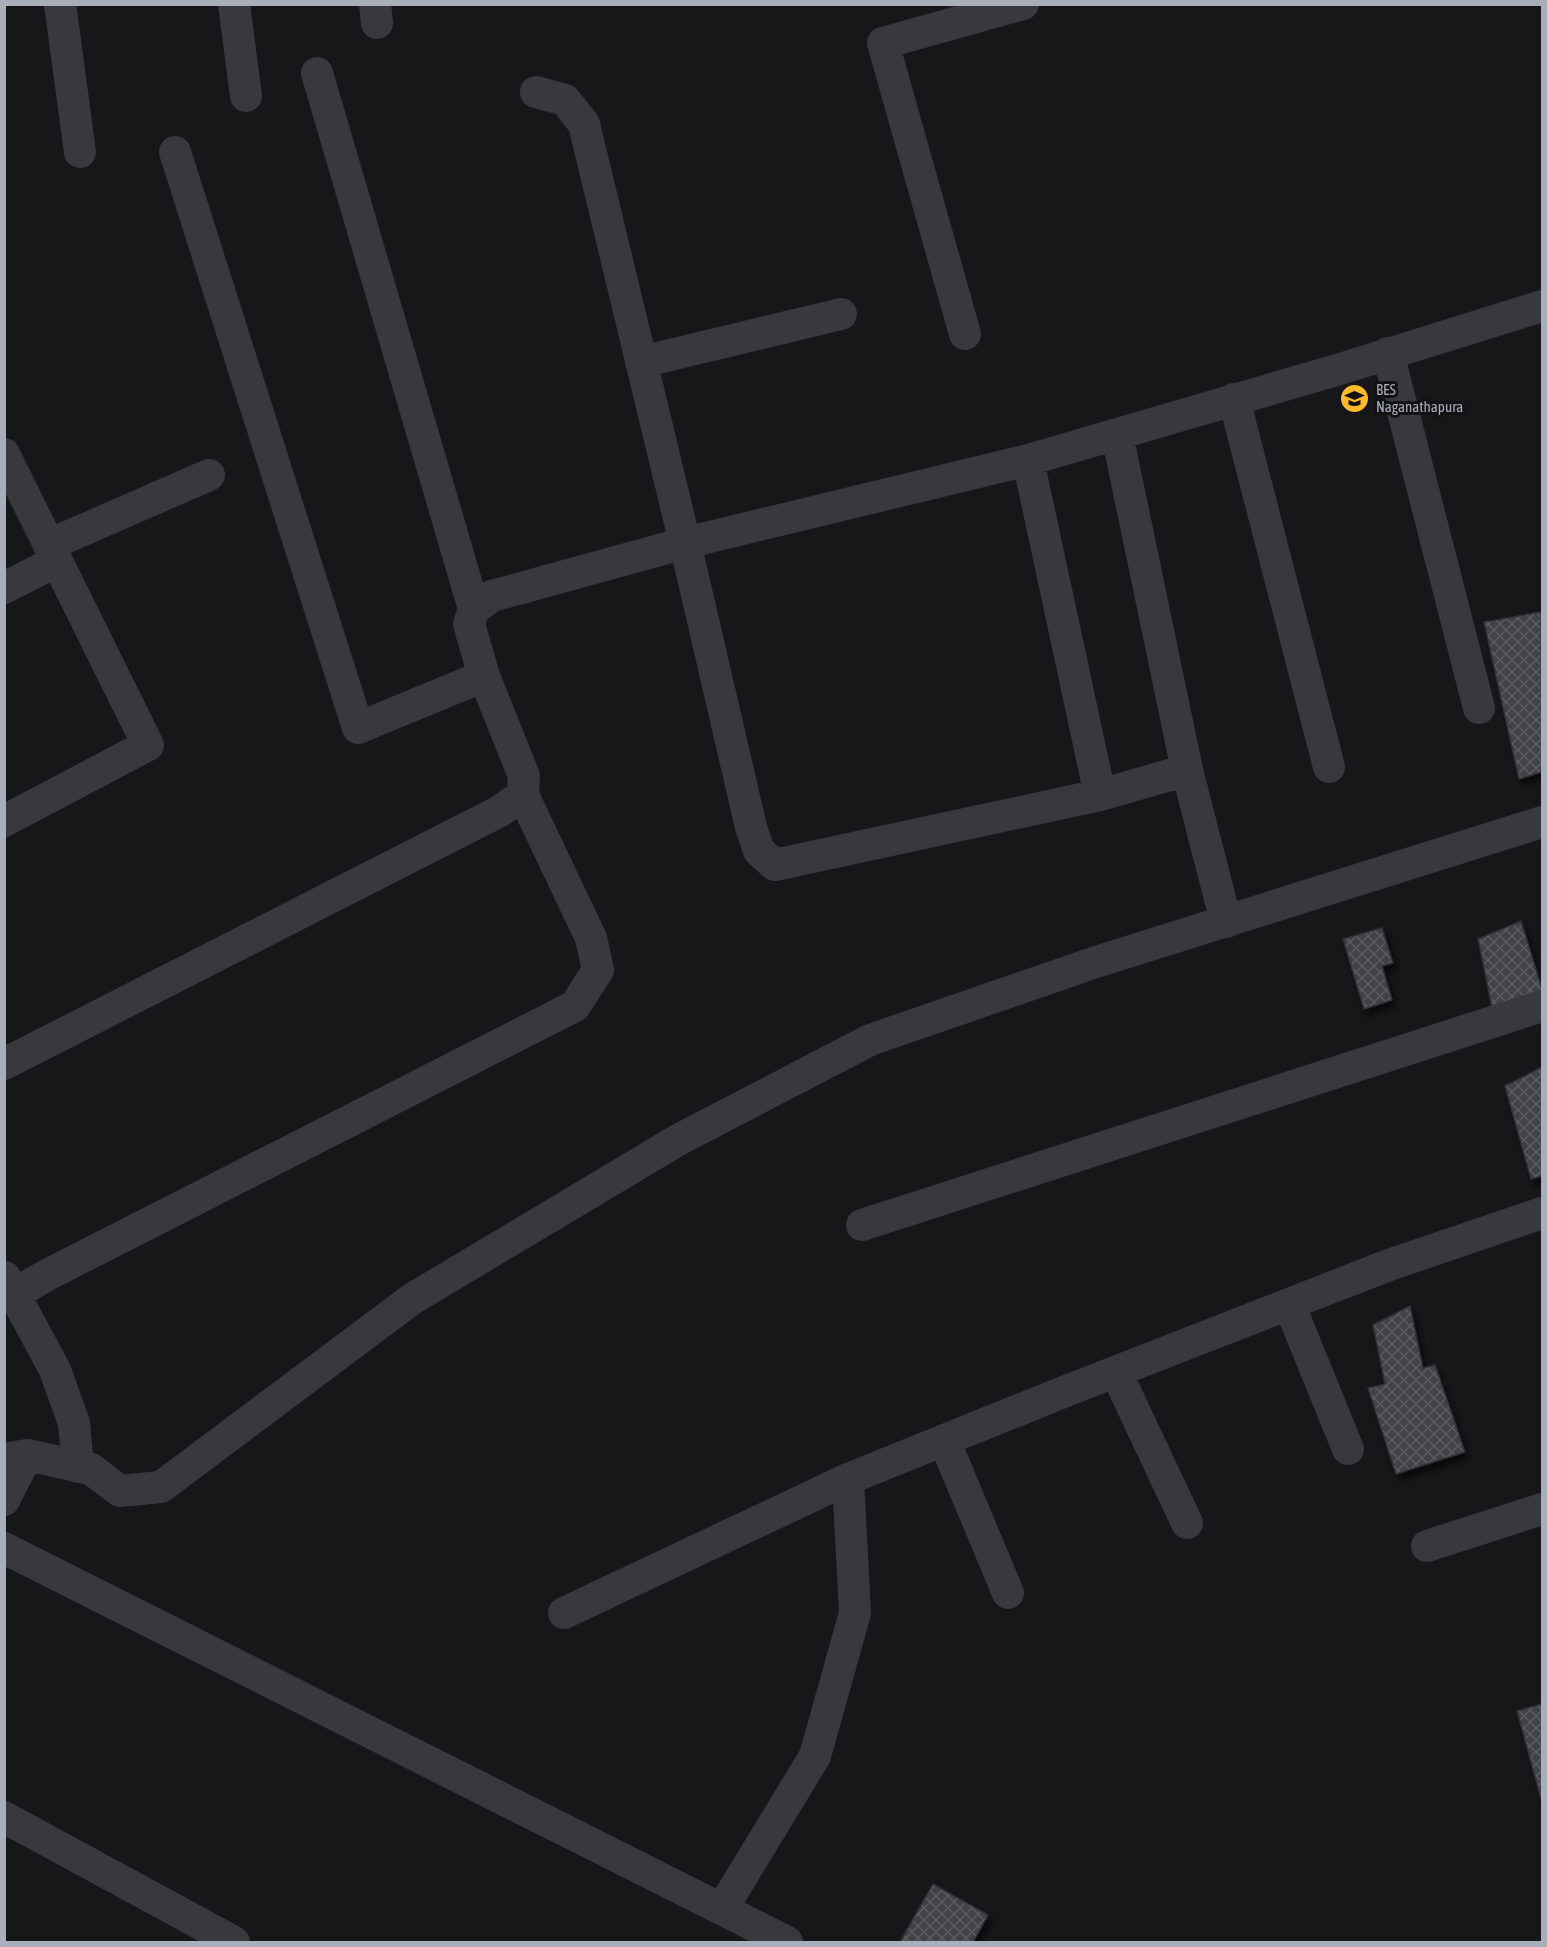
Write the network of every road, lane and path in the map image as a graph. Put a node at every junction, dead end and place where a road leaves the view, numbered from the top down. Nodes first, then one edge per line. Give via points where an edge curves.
1 (60, 4) edge
2 (234, 4) edge
3 (1023, 4) edge
4 (939, 16) edge
5 (317, 73) dead end
6 (536, 92) dead end
7 (246, 96) dead end
8 (80, 152) dead end
9 (175, 152) dead end
10 (1542, 306) edge
11 (841, 314) dead end
12 (965, 334) dead end
13 (1388, 353) junction
14 (641, 362) junction
15 (1234, 399) junction
16 (1117, 434) junction
17 (4, 454) edge
18 (1028, 460) junction
19 (209, 475) dead end
20 (685, 543) junction
21 (54, 553) junction
22 (4, 588) edge
23 (474, 609) junction
24 (484, 676) junction
25 (1479, 708) dead end
26 (1329, 767) dead end
27 (1187, 770) junction
28 (523, 795) junction
29 (1100, 795) junction
30 (4, 821) edge
31 (1542, 822) edge
32 (1226, 922) junction
33 (1542, 1006) edge
34 (4, 1064) edge
35 (1542, 1213) edge
36 (862, 1225) dead end
37 (9, 1286) edge
38 (1289, 1304) junction
39 (1116, 1372) junction
40 (944, 1440) junction
41 (1348, 1449) dead end
42 (16, 1457) edge
43 (78, 1467) junction
44 (848, 1479) junction
45 (4, 1500) edge
46 (1542, 1509) edge
47 (1186, 1522) dead end
48 (1427, 1546) dead end
49 (4, 1548) edge
50 (1008, 1593) dead end
51 (564, 1613) dead end
52 (4, 1817) edge
53 (722, 1909) junction
54 (234, 1942) edge
55 (787, 1942) edge

1 - 8 street
2 - 7 street
3 - 4 street
4 - 12 street via 883,43
5 - 23 street
6 - 14 street via 565,100 584,124
9 - 24 street via 358,728
10 - 13 street
11 - 14 street
13 - 15 street
13 - 25 street
14 - 20 street
15 - 16 street
15 - 26 street
16 - 18 street
16 - 27 street
17 - 21 street
18 - 20 street
18 - 29 street
19 - 21 street
20 - 23 street via 492,596
20 - 29 street via 751,827 759,851 775,866
21 - 22 street
21 - 30 street via 148,745
23 - 24 street via 469,624
24 - 28 street via 524,776
27 - 29 street
27 - 32 street
28 - 34 street via 490,816
28 - 37 street via 591,938 598,970 574,1006 49,1274
31 - 32 street
32 - 43 street via 870,1040 687,1135 412,1299 161,1487 120,1491 91,1469
33 - 36 street
35 - 38 street
37 - 43 street via 55,1370 74,1423
38 - 39 street
38 - 41 street
39 - 40 street
39 - 47 street
40 - 44 street
40 - 50 street
42 - 43 street
42 - 45 street
44 - 51 street
44 - 53 street via 855,1613 815,1756
46 - 48 street
49 - 53 street
52 - 54 street
53 - 55 street

